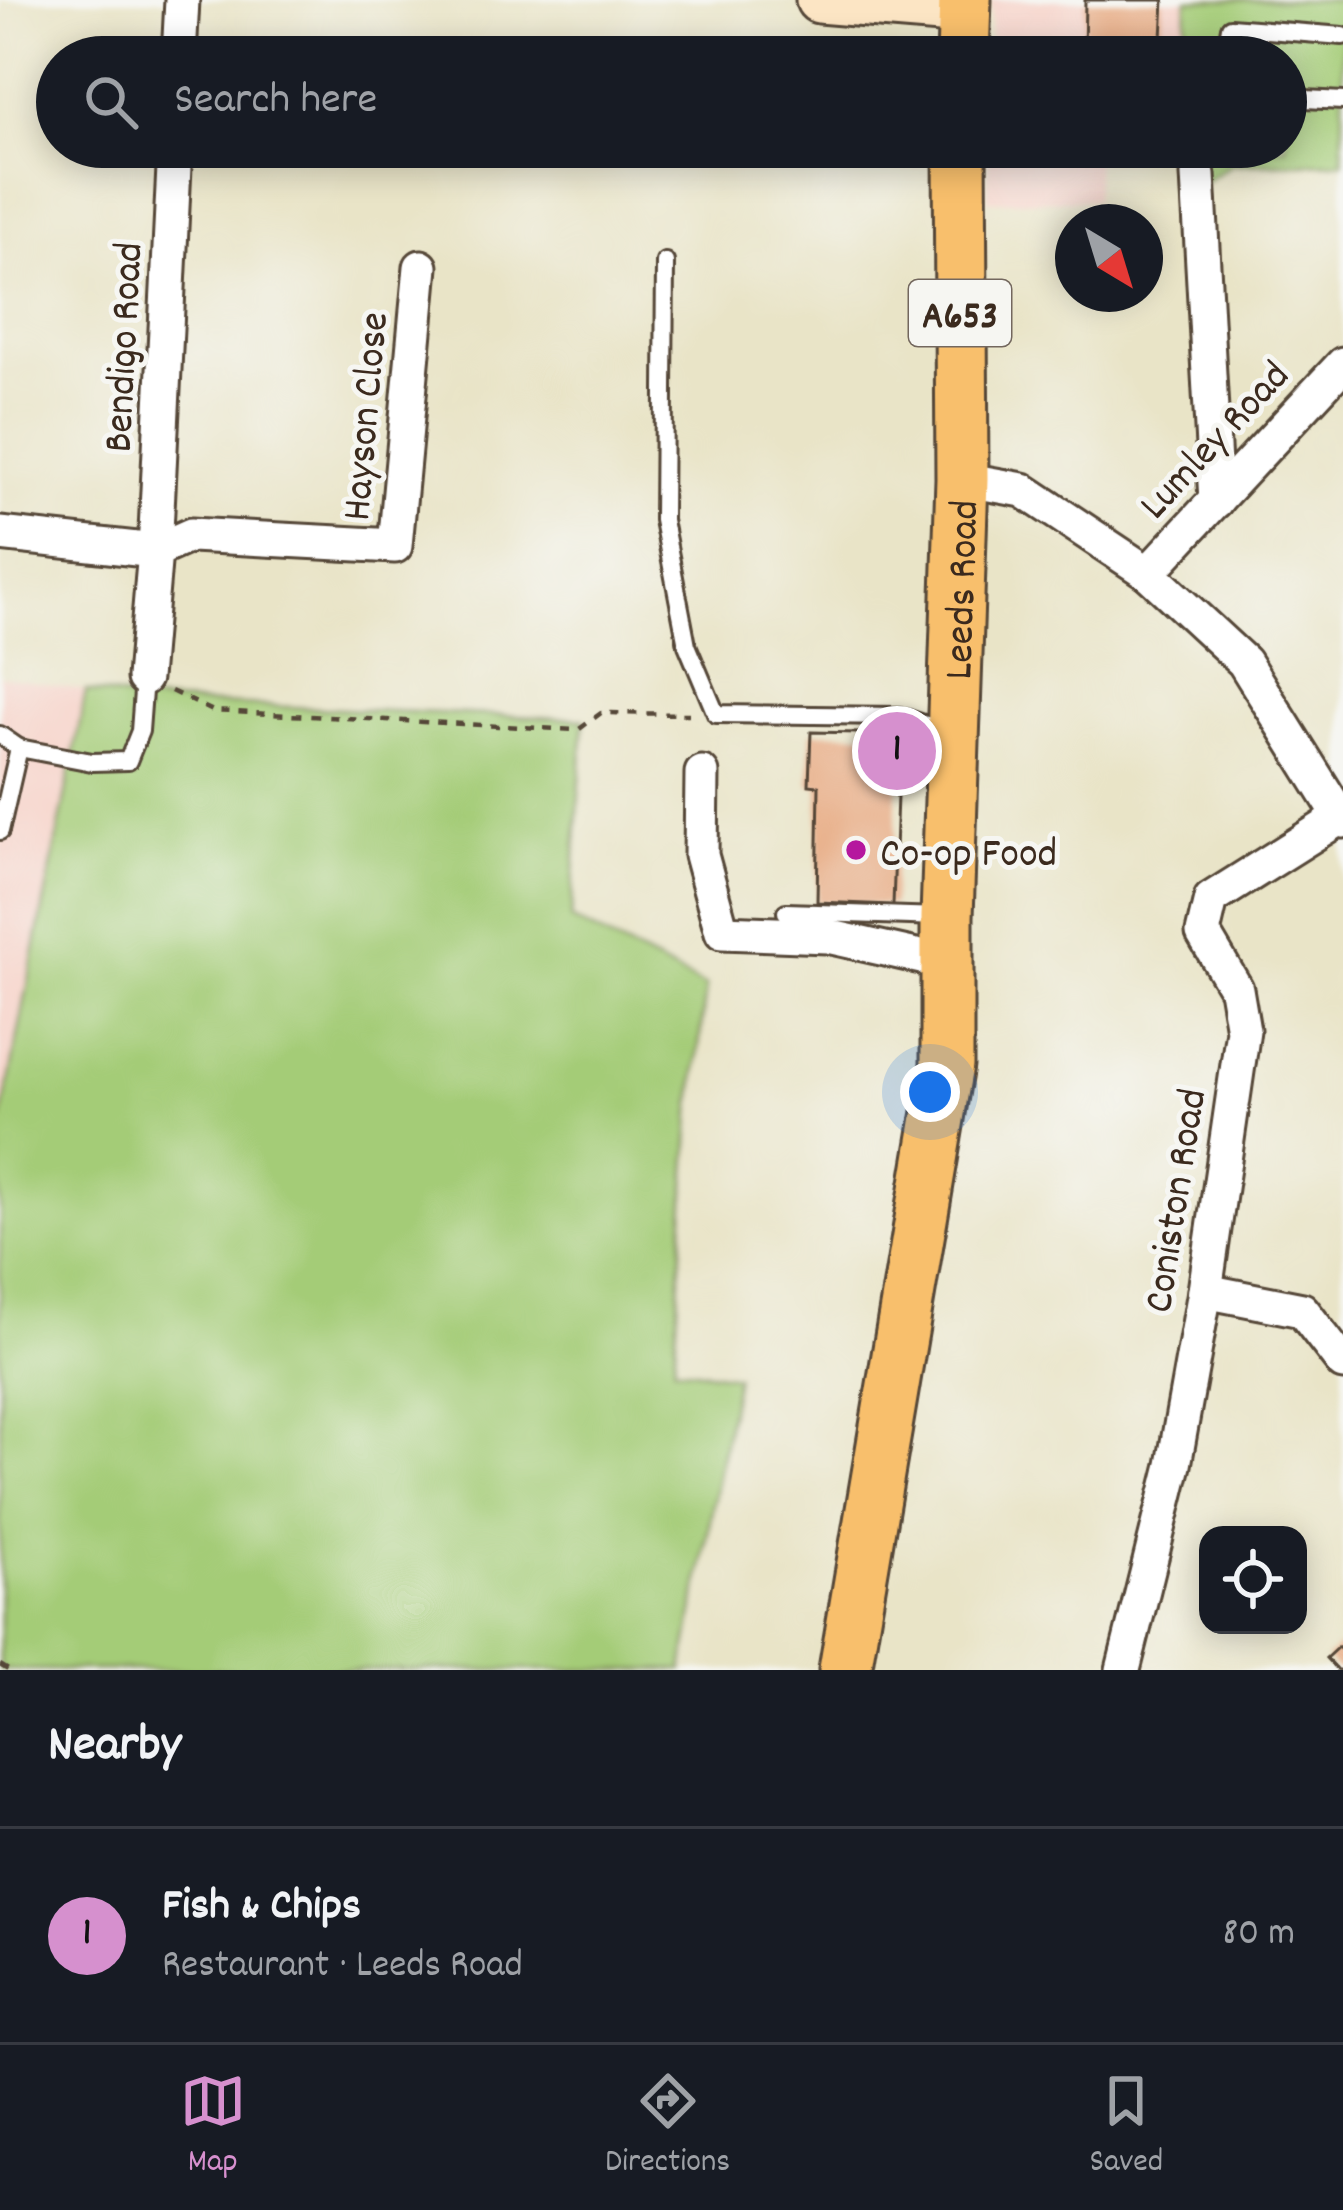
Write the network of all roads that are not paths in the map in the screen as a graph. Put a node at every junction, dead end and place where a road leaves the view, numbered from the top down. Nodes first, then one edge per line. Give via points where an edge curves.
1 (182, 0) edge
2 (819, 0) edge
3 (964, 23) edge
4 (180, 36) edge
5 (1228, 36) edge
6 (1343, 36) edge
7 (1307, 99) edge
8 (1343, 101) edge
9 (174, 168) edge
10 (960, 168) edge
11 (1206, 168) edge
12 (665, 262) dead end
13 (421, 267) dead end
14 (1343, 366) edge
15 (962, 479) junction
16 (1216, 500) junction
17 (0, 534) edge
18 (155, 551) junction
19 (1148, 573) junction
20 (144, 678) joint
21 (955, 734) junction
22 (0, 735) edge
23 (20, 748) junction
24 (702, 773) dead end
25 (1342, 819) edge
26 (0, 831) edge
27 (786, 912) dead end
28 (948, 940) junction
29 (1205, 1291) junction
30 (1343, 1363) edge
31 (845, 1670) edge
32 (1123, 1670) edge

1 - 4 street
2 - 3 street
5 - 6 lane via 1230,27
7 - 8 lane
9 - 18 street, Bendigo Road
10 - 15 main road, Leeds Road / A653
11 - 16 street
12 - 21 lane via 663,520 687,645 716,715 899,716
13 - 18 street, Hayson Close via 395,546 191,535
14 - 16 street, Lumley Road
15 - 19 street via 1023,490
15 - 21 main road, Leeds Road / A653
16 - 19 street, Lumley Road
17 - 18 street
18 - 20 street, Bendigo Road
19 - 25 street via 1244,662
20 - 23 lane via 140,731 128,760
21 - 28 main road, Leeds Road / A653
22 - 23 lane
23 - 26 lane
24 - 28 street via 701,855 722,932
25 - 29 street, Coniston Road via 1210,898 1203,933 1236,989 1243,1030
27 - 28 lane
28 - 31 main road, Leeds Road / A653 via 947,1065
29 - 30 street via 1302,1310
29 - 32 street, Coniston Road via 1174,1466

